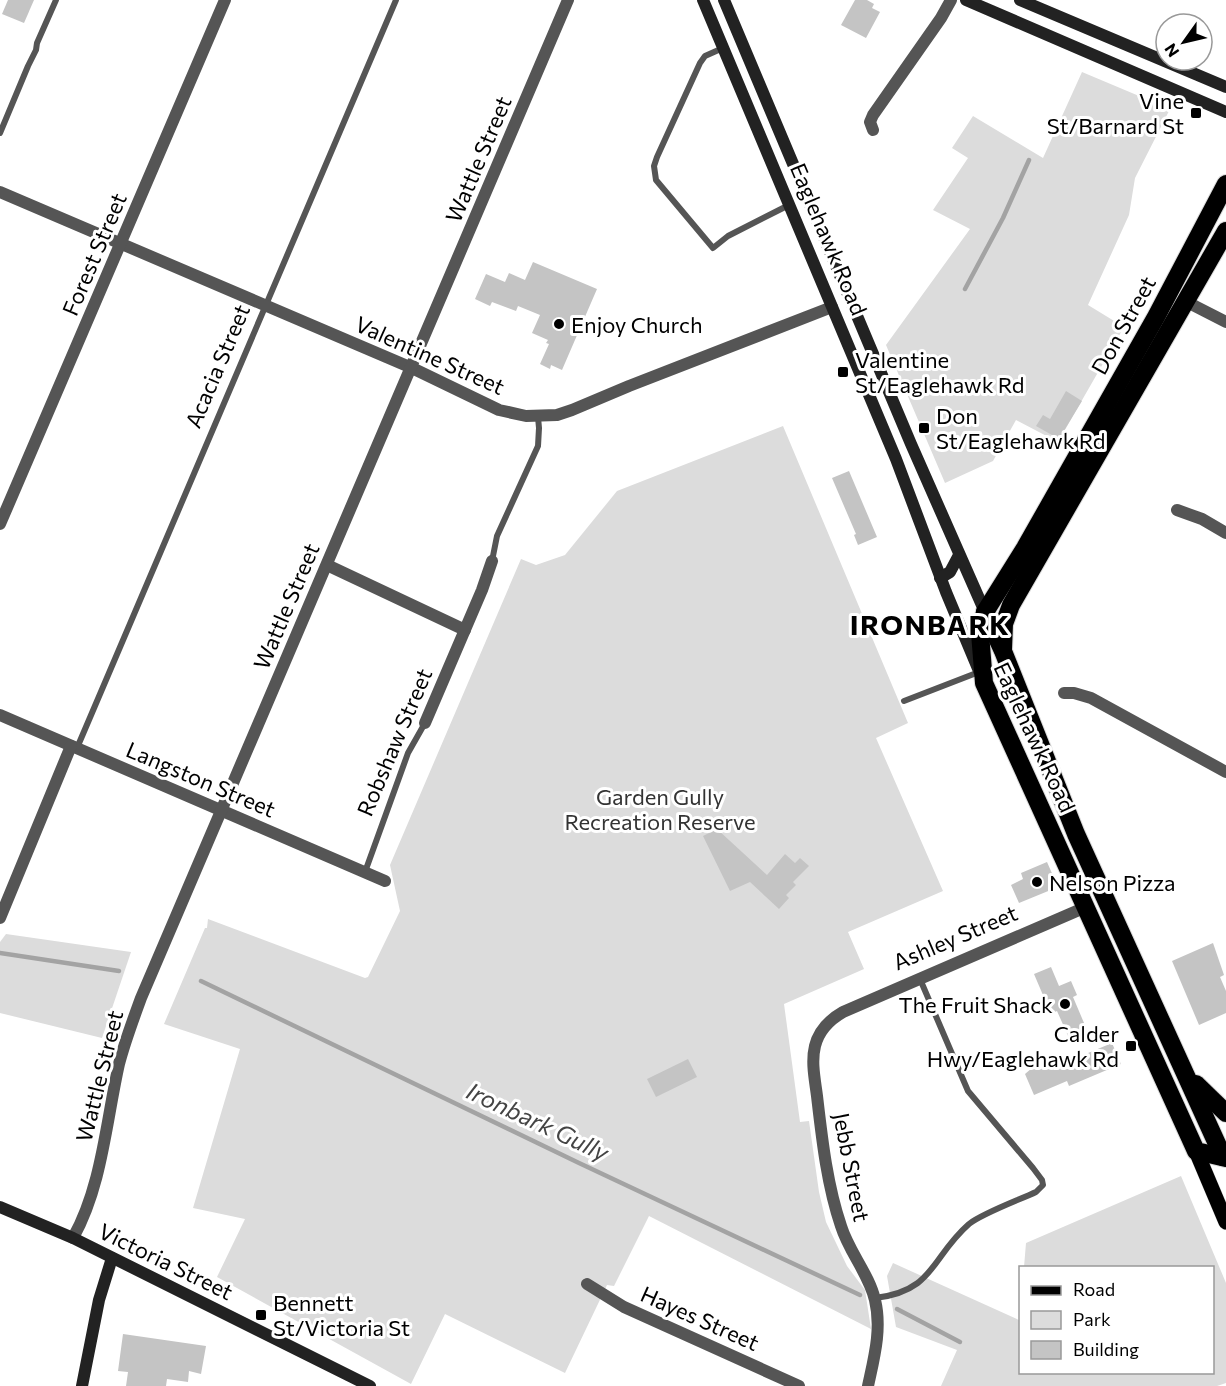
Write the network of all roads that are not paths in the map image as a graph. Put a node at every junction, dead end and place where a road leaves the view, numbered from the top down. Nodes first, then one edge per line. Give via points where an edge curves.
1 (56, 0) edge
2 (225, 0) edge
3 (396, 0) edge
4 (568, 0) edge
5 (703, 0) edge
6 (724, 0) edge
7 (951, 0) edge
8 (966, 0) edge
9 (1020, 0) edge
10 (1046, 5) edge
11 (1034, 30) junction
12 (723, 48) junction
13 (1226, 87) edge
14 (1226, 112) edge
15 (873, 130) dead end
16 (0, 133) edge
17 (1226, 184) edge
18 (0, 192) edge
19 (790, 205) junction
20 (1226, 231) edge
21 (121, 243) junction
22 (850, 299) junction
23 (1185, 301) junction
24 (266, 305) junction
25 (832, 307) junction
26 (1226, 322) edge
27 (412, 368) junction
28 (538, 417) junction
29 (1176, 510) dead end
30 (0, 524) edge
31 (1226, 533) edge
32 (959, 555) junction
33 (492, 561) joint
34 (327, 565) junction
35 (940, 578) junction
36 (985, 612) junction
37 (465, 630) junction
38 (1003, 651) junction
39 (982, 678) junction
40 (1064, 693) dead end
41 (904, 701) dead end
42 (0, 715) edge
43 (425, 723) joint
44 (74, 747) junction
45 (1226, 772) edge
46 (223, 811) junction
47 (365, 872) junction
48 (385, 881) dead end
49 (1105, 898) junction
50 (1086, 907) junction
51 (0, 918) edge
52 (920, 978) junction
53 (826, 1024) joint
54 (1180, 1064) junction
55 (1226, 1113) edge
56 (1195, 1149) junction
57 (1223, 1152) edge
58 (0, 1207) edge
59 (1226, 1222) edge
60 (73, 1238) junction
61 (112, 1258) junction
62 (587, 1284) dead end
63 (875, 1298) junction
64 (82, 1386) edge
65 (370, 1386) edge
66 (799, 1386) edge
67 (868, 1386) edge

1 - 16 lane
2 - 21 street, Forest Street
3 - 24 lane, Acacia Street
4 - 27 street, Wattle Street
5 - 12 main road, Eaglehawk Road
6 - 22 main road, Eaglehawk Road
7 - 15 street via 873,115
8 - 11 main road
9 - 10 main road
10 - 11 main road
10 - 13 main road
11 - 14 main road
12 - 19 main road, Eaglehawk Road
12 - 19 lane via 705,56 700,63 657,157 656,180 713,248
17 - 36 highway, Don Street via 1026,548
18 - 21 street, Valentine Street
19 - 25 main road, Eaglehawk Road
20 - 23 highway, Don Street
21 - 24 street, Valentine Street
21 - 30 street, Forest Street
22 - 25 main road, Valentine Street
22 - 32 main road, Eaglehawk Road
23 - 26 street
23 - 38 highway, Don Street via 1011,605 1004,624
24 - 27 street, Valentine Street
24 - 44 lane, Acacia Street
25 - 28 street, Valentine Street via 580,407
25 - 35 main road, Eaglehawk Road via 896,459
27 - 28 street, Valentine Street via 499,410
27 - 34 street, Wattle Street
28 - 33 lane, Robshaw Street via 538,446 497,536
29 - 31 street
32 - 35 main road via 950,572
32 - 36 main road, Eaglehawk Road
33 - 37 street, Robshaw Street
34 - 37 street
34 - 46 street, Wattle Street
35 - 39 main road, Eaglehawk Road
36 - 38 highway, Eaglehawk Road
36 - 39 highway, Don Street via 980,633
37 - 43 street, Robshaw Street
38 - 49 highway, Eaglehawk Road
39 - 41 lane
39 - 50 highway, Eaglehawk Road
40 - 45 street via 1091,698
42 - 44 street, Langston Street
43 - 47 lane, Robshaw Street via 408,753
44 - 46 street, Langston Street
44 - 51 street, Acacia Street
46 - 47 street, Langston Street
46 - 60 street, Wattle Street via 128,1033 92,1193
47 - 48 street, Langston Street
49 - 50 highway, Ashley Street
49 - 54 highway, Eaglehawk Road
50 - 52 street, Ashley Street
50 - 56 highway, Eaglehawk Road
52 - 53 street, Ashley Street via 843,1012
52 - 63 lane via 968,1091 1043,1185 968,1225 911,1289
53 - 63 street, Jebb Street via 813,1054 830,1180 841,1227
54 - 55 highway via 1202,1092
54 - 57 highway, Eaglehawk Road
56 - 57 highway
56 - 59 main road, Eaglehawk Road
58 - 60 main road, Victoria Street
60 - 61 main road, Victoria Street
61 - 64 main road via 99,1300
61 - 65 main road, Victoria Street
62 - 66 street, Hayes Street via 624,1306
63 - 67 street, Jebb Street via 877,1338

